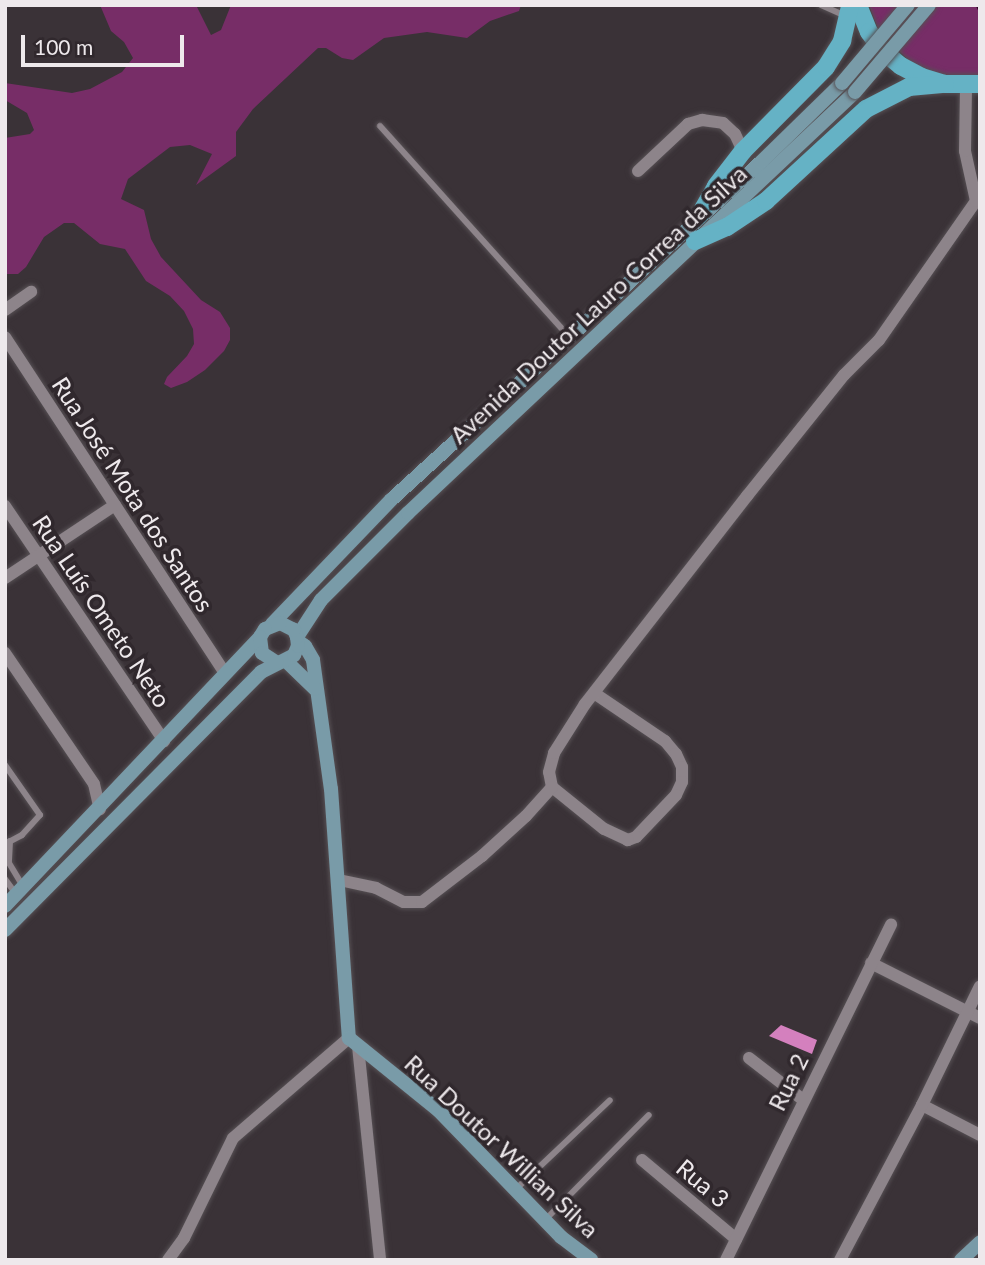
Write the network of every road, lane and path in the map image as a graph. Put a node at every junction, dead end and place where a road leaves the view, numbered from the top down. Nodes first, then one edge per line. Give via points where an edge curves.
1 (821, 5) edge
2 (908, 5) edge
3 (929, 5) edge
4 (852, 9) edge
5 (945, 84) junction
6 (973, 85) edge
7 (380, 126) dead end
8 (743, 150) junction
9 (638, 171) dead end
10 (976, 201) junction
11 (699, 216) junction
12 (980, 216) edge
13 (695, 241) junction
14 (31, 292) dead end
15 (5, 310) edge
16 (5, 337) edge
17 (569, 337) junction
18 (115, 505) junction
19 (5, 506) edge
20 (39, 555) junction
21 (5, 578) edge
22 (272, 624) junction
23 (260, 637) junction
24 (298, 639) junction
25 (5, 653) edge
26 (281, 661) junction
27 (225, 673) junction
28 (316, 690) junction
29 (594, 693) junction
30 (164, 741) junction
31 (5, 765) edge
32 (552, 787) junction
33 (100, 809) junction
34 (8, 843) edge
35 (5, 879) edge
36 (339, 880) junction
37 (20, 890) junction
38 (5, 906) edge
39 (891, 924) dead end
40 (5, 930) edge
41 (872, 963) junction
42 (980, 986) edge
43 (967, 1011) junction
44 (980, 1018) edge
45 (354, 1042) junction
46 (750, 1058) dead end
47 (802, 1098) junction
48 (610, 1100) dead end
49 (922, 1105) junction
50 (649, 1115) dead end
51 (980, 1135) edge
52 (642, 1160) dead end
53 (514, 1191) junction
54 (544, 1221) junction
55 (736, 1239) junction
56 (980, 1242) edge
57 (168, 1260) edge
58 (380, 1260) edge
59 (592, 1260) edge
60 (726, 1260) edge
61 (840, 1260) edge
62 (961, 1260) edge

1 - 4 lane
2 - 11 main road, Avenida Doutor Lauro Correa da Silva, bridge via 842,83
3 - 13 main road, Avenida Doutor Lauro Correa da Silva, bridge via 855,92
4 - 5 main road via 883,51 901,66
4 - 8 main road via 842,41 826,67
5 - 6 main road
5 - 13 main road via 909,88 866,108 766,201 727,227
6 - 10 street via 965,151
7 - 17 lane
8 - 9 street via 723,123 702,120 688,124
8 - 11 main road
10 - 12 street
10 - 29 street via 879,340 844,374
11 - 17 main road, Avenida Doutor Lauro Correa da Silva
13 - 24 main road, Avenida Doutor Lauro Correa da Silva via 321,600
14 - 15 street
16 - 18 street, Rua José Mota dos Santos
17 - 22 main road, Avenida Doutor Lauro Correa da Silva via 392,499
18 - 20 street
18 - 27 street, Rua José Mota dos Santos
19 - 20 street, Rua Luís Ometo Neto
20 - 21 street
20 - 30 street, Rua Luís Ometo Neto
22 - 23 main road
22 - 24 main road via 287,625
23 - 26 main road via 262,653
23 - 27 main road
24 - 26 main road via 294,655
24 - 28 main road via 313,660
25 - 33 street via 94,784
26 - 28 main road
26 - 40 main road via 261,672
27 - 30 main road
28 - 36 main road
29 - 32 street via 554,753 549,772
29 - 32 street via 677,754 682,767 680,788 628,841 604,829
30 - 33 main road
31 - 34 lane via 40,815
32 - 36 street via 491,848 422,902 404,902 376,888
33 - 37 main road
34 - 37 lane via 9,863
35 - 37 lane
36 - 45 main road
37 - 38 main road
39 - 41 street, Rua 2
41 - 43 street
41 - 47 street, Rua 2
42 - 43 street
43 - 44 street
43 - 49 street
45 - 53 main road, Rua Doutor Willian Silva via 438,1110
45 - 57 street via 233,1138 184,1238
45 - 58 street
46 - 47 street
47 - 55 street, Rua 2
48 - 53 lane
49 - 51 street
49 - 61 street
50 - 54 lane
52 - 55 street, Rua 3
53 - 54 main road, Rua Doutor Willian Silva
54 - 59 main road, Rua Doutor Willian Silva
55 - 60 street, Rua 2
56 - 62 main road

